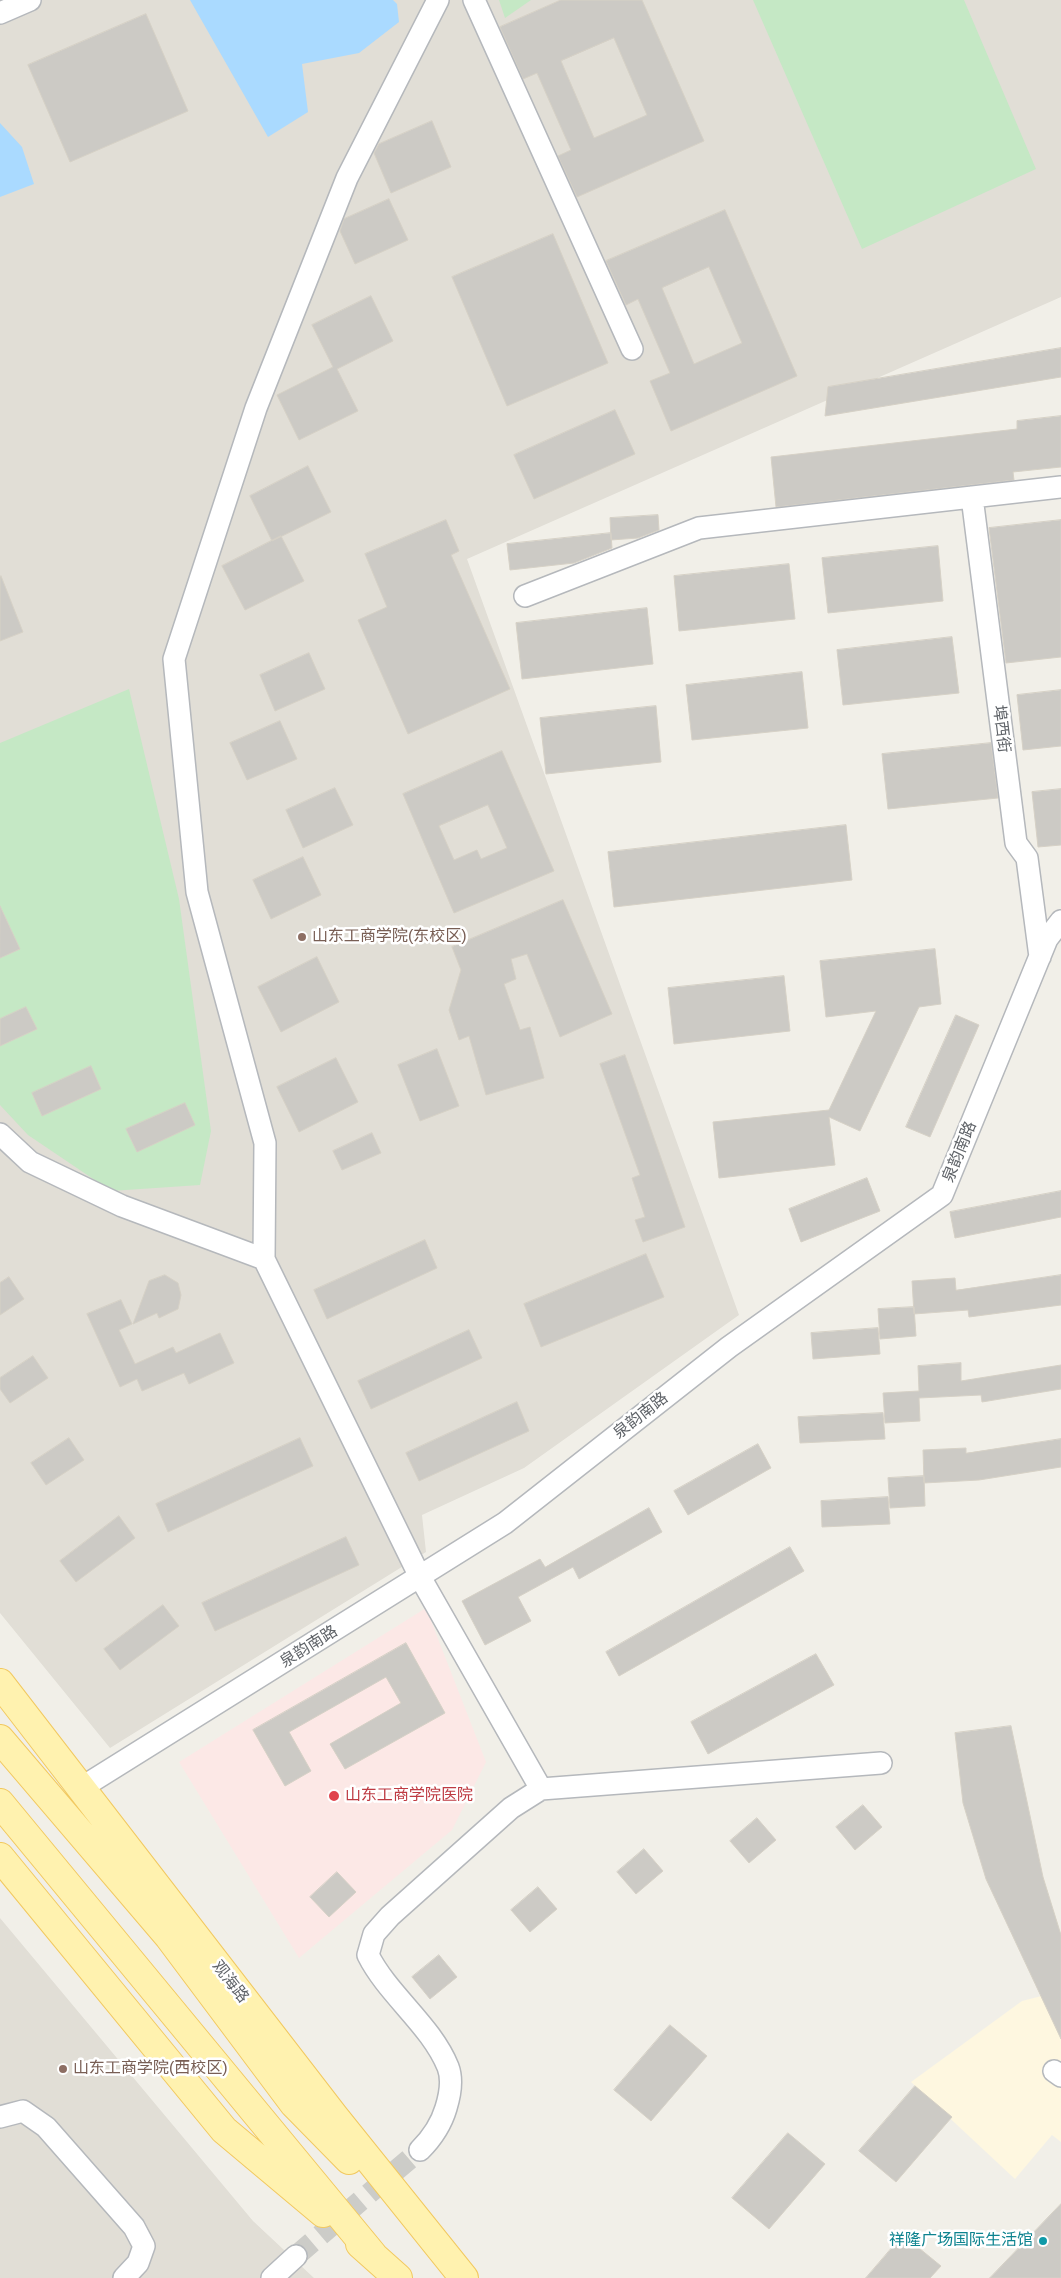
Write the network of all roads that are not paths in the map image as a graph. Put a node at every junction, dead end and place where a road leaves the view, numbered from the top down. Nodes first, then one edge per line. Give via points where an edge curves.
1 (30, 0) edge
2 (438, 0) edge
3 (474, 0) edge
4 (0, 13) edge
5 (632, 349) dead end
6 (1061, 487) edge
7 (972, 497) junction
8 (525, 596) dead end
9 (1061, 921) edge
10 (1040, 958) junction
11 (0, 1134) edge
12 (264, 1259) junction
13 (420, 1577) junction
14 (0, 1683) edge
15 (0, 1739) edge
16 (881, 1763) dead end
17 (81, 1788) junction
18 (540, 1789) junction
19 (0, 1803) edge
20 (0, 1858) edge
21 (0, 2118) edge
22 (420, 2150) tunnel mouth
23 (373, 2255) junction
24 (296, 2256) tunnel mouth
25 (124, 2278) edge
26 (272, 2278) edge
27 (398, 2278) edge
28 (464, 2278) edge

1 - 4 street
2 - 12 street via 343,187 256,408 174,659 198,892 265,1143
3 - 5 street
6 - 7 street
7 - 8 street via 700,528
7 - 10 street, 埠西街 via 1016,843 1026,858
9 - 10 street, 泉韵南路 via 1047,939
10 - 13 street, 泉韵南路 via 942,1195 728,1346 505,1523
11 - 12 street via 30,1162 122,1206
12 - 13 street
13 - 17 street, 泉韵南路
13 - 18 street
14 - 17 main road, 观海路
15 - 28 main road, 观海路 via 168,1937 294,2104
16 - 18 street
17 - 28 main road, 观海路 via 334,2116
18 - 22 street via 511,1808 374,1934 368,1955 376,1971 424,2029 448,2068 451,2092 443,2117 434,2137
19 - 23 main road
20 - 23 main road via 224,2130
21 - 25 street via 23,2111 46,2127 134,2227 144,2246 138,2263
23 - 27 main road
24 - 26 street

